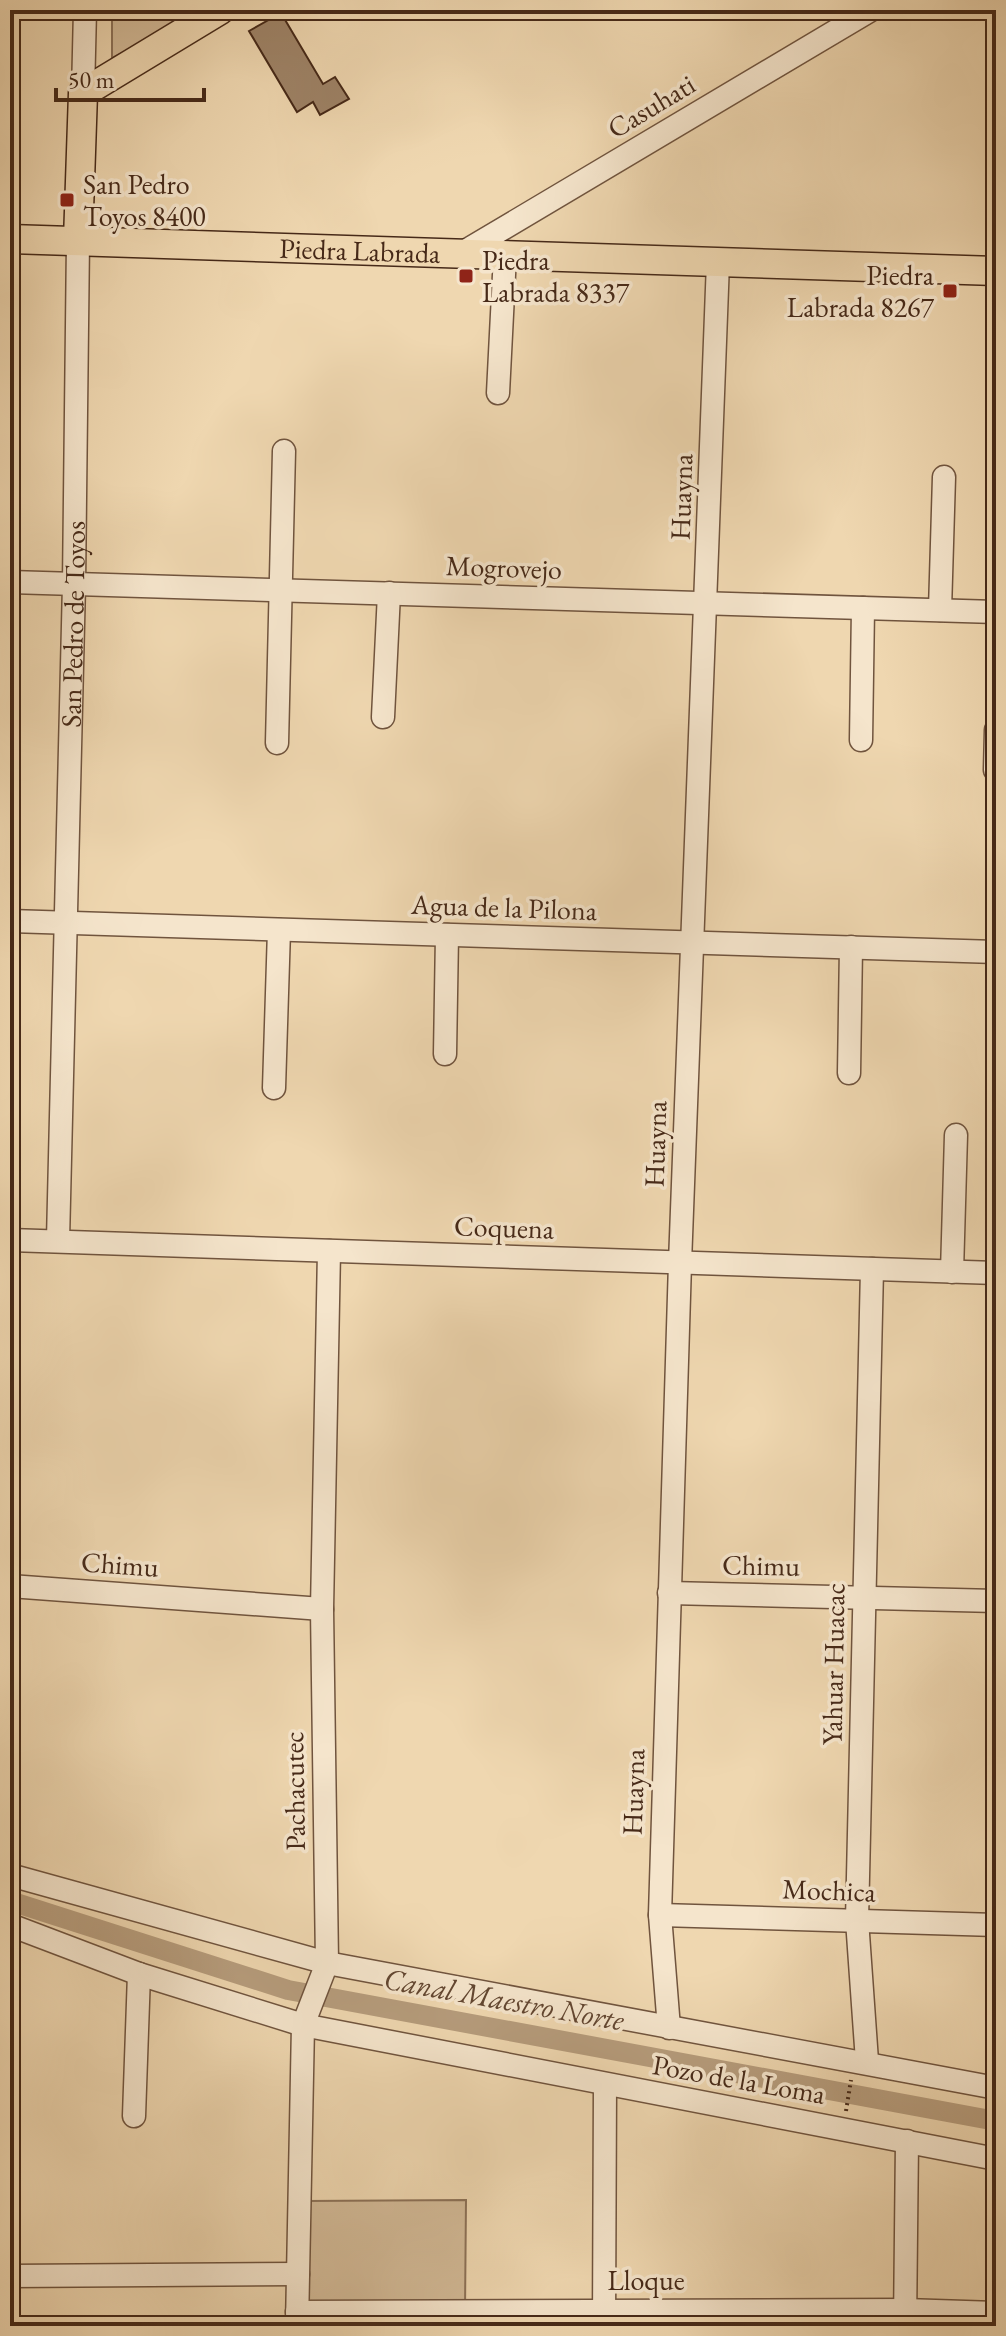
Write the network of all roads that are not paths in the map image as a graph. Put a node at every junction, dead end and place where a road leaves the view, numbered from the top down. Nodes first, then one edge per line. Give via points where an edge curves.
1 (85, 10) edge
2 (220, 10) edge
3 (871, 10) edge
4 (83, 93) junction
5 (10, 239) edge
6 (78, 240) junction
7 (462, 253) junction
8 (505, 255) junction
9 (718, 262) junction
10 (996, 271) edge
11 (498, 393) dead end
12 (284, 451) dead end
13 (944, 477) dead end
14 (10, 582) edge
15 (74, 584) junction
16 (282, 590) junction
17 (389, 593) junction
18 (707, 603) junction
19 (863, 608) junction
20 (940, 610) junction
21 (996, 612) edge
22 (383, 717) dead end
23 (996, 730) edge
24 (861, 740) dead end
25 (277, 743) dead end
26 (995, 770) edge
27 (10, 921) edge
28 (64, 923) junction
29 (279, 930) junction
30 (447, 935) junction
31 (693, 945) junction
32 (851, 947) junction
33 (996, 952) edge
34 (445, 1054) dead end
35 (849, 1073) dead end
36 (274, 1088) dead end
37 (956, 1135) dead end
38 (10, 1240) edge
39 (58, 1240) junction
40 (329, 1251) junction
41 (680, 1263) junction
42 (872, 1269) junction
43 (952, 1272) junction
44 (996, 1273) edge
45 (10, 1586) edge
46 (669, 1593) junction
47 (864, 1598) junction
48 (996, 1601) edge
49 (322, 1609) junction
50 (10, 1875) edge
51 (660, 1915) junction
52 (857, 1920) junction
53 (10, 1925) edge
54 (996, 1925) edge
55 (327, 1963) junction
56 (139, 1974) junction
57 (303, 2025) junction
58 (669, 2028) junction
59 (860, 2066) junction
60 (605, 2085) junction
61 (996, 2088) edge
62 (134, 2116) dead end
63 (907, 2141) junction
64 (996, 2159) edge
65 (298, 2274) junction
66 (10, 2276) edge
67 (996, 2313) edge
68 (604, 2318) edge
69 (905, 2318) edge
70 (297, 2319) edge

1 - 4 street, San Pedro de Toyos
2 - 4 main road
3 - 7 street, Casuhati
4 - 6 main road, San Pedro de Toyos
5 - 6 main road, Piedra Labrada
6 - 7 main road, Piedra Labrada
6 - 15 street, San Pedro de Toyos
7 - 8 main road, Piedra Labrada
8 - 9 main road, Piedra Labrada
8 - 11 street
9 - 10 main road, Piedra Labrada
9 - 18 street, Huayna
12 - 16 street
13 - 20 street
14 - 15 street, Mogrovejo
15 - 16 street, Mogrovejo
15 - 28 street, San Pedro de Toyos
16 - 17 street, Mogrovejo
16 - 25 street
17 - 18 street, Mogrovejo
17 - 22 street
18 - 19 street, Mogrovejo
18 - 31 street, Huayna
19 - 20 street, Mogrovejo
19 - 24 street
20 - 21 street, Mogrovejo
23 - 26 street
27 - 28 street, Agua de la Pilona
28 - 29 street, Agua de la Pilona
28 - 39 street, San Pedro de Toyos
29 - 30 street, Agua de la Pilona
29 - 36 street
30 - 31 street, Agua de la Pilona
30 - 34 street
31 - 32 street, Agua de la Pilona
31 - 41 street, Huayna
32 - 33 street, Agua de la Pilona
32 - 35 street
37 - 43 street
38 - 39 street, Coquena
39 - 40 street, Coquena
40 - 41 street, Coquena
40 - 49 street, Pachacutec
41 - 42 street, Coquena
41 - 46 street, Huayna
42 - 43 street, Coquena
42 - 47 street, Yahuar Huacac
43 - 44 street, Coquena
45 - 49 street, Chimu
46 - 47 street, Chimu
46 - 51 street, Huayna
47 - 48 street, Chimu
47 - 52 street, Yahuar Huacac
49 - 55 street, Pachacutec
50 - 55 street, Pozo de la Loma
51 - 52 street, Mochica
51 - 58 street, Huayna
52 - 54 street, Mochica
52 - 59 street, Yahuar Huacac
53 - 56 street, Pozo de la Loma
55 - 57 street, Pachacutec
55 - 58 street, Pozo de la Loma
56 - 57 street, Pozo de la Loma
56 - 62 street
57 - 60 street, Pozo de la Loma
57 - 65 street, Pachacutec
58 - 59 street, Pozo de la Loma
59 - 61 street, Pozo de la Loma
60 - 63 street, Pozo de la Loma
60 - 68 street
63 - 64 street, Pozo de la Loma
63 - 69 street
65 - 66 street
65 - 70 street, Pachacutec
67 - 69 street, Lloque
68 - 69 street, Lloque
68 - 70 street, Lloque

